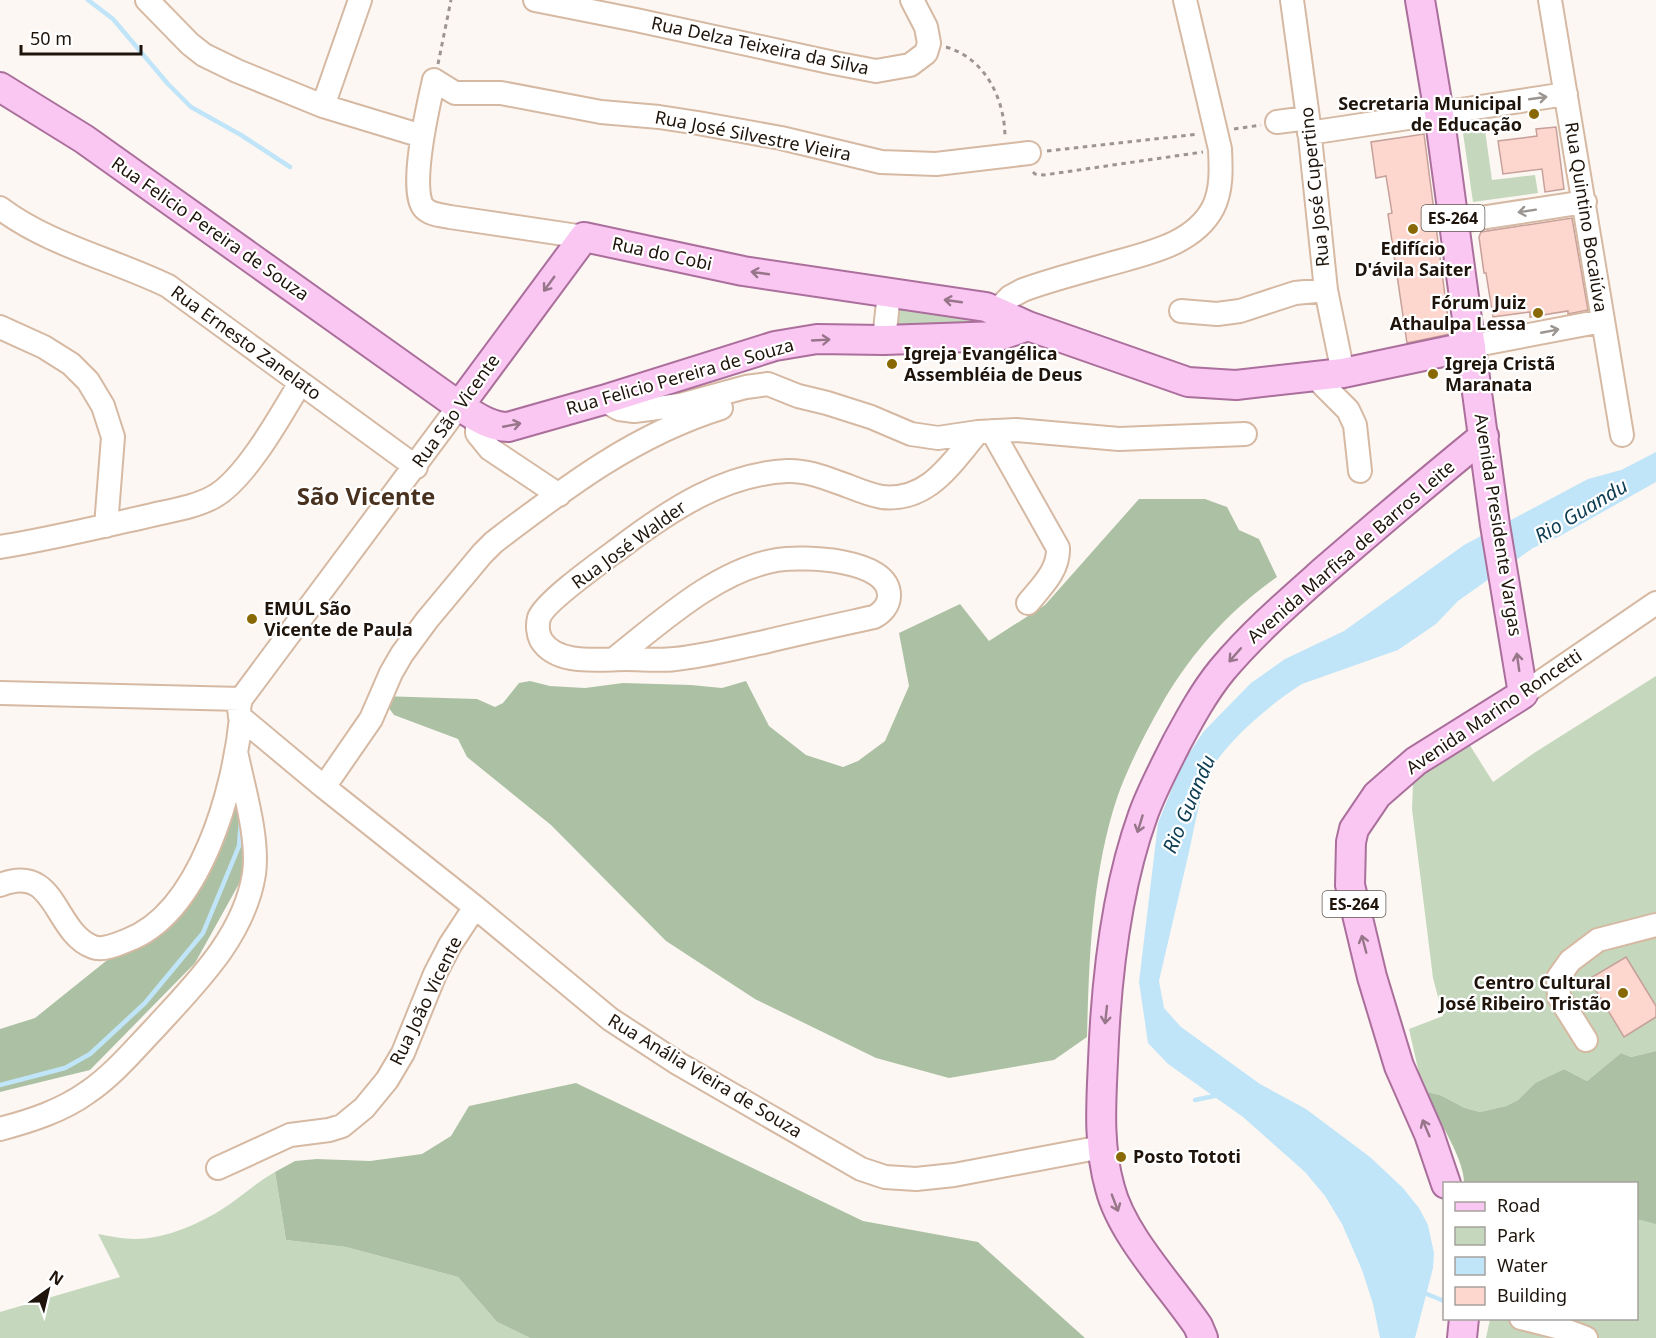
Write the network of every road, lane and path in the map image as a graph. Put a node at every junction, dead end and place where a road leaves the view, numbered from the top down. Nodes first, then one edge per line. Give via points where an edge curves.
1 (147, 0) edge
2 (360, 0) edge
3 (451, 0) edge
4 (912, 0) edge
5 (1185, 0) edge
6 (1292, 0) edge
7 (1420, 0) edge
8 (1550, 0) edge
9 (540, 1) edge
10 (929, 43) junction
11 (434, 80) junction
12 (0, 87) edge
13 (1566, 94) junction
14 (323, 106) junction
15 (1438, 113) junction
16 (1277, 122) joint
17 (1309, 125) junction
18 (422, 135) junction
19 (1218, 140) junction
20 (1029, 153) junction
21 (1005, 155) junction
22 (1585, 202) junction
23 (0, 208) edge
24 (1454, 222) junction
25 (584, 237) junction
26 (1326, 290) junction
27 (889, 293) junction
28 (996, 311) junction
29 (1181, 311) dead end
30 (1602, 321) junction
31 (1028, 326) junction
32 (0, 327) edge
33 (884, 340) junction
34 (1472, 346) junction
35 (1343, 373) junction
36 (1314, 376) junction
37 (300, 383) junction
38 (793, 394) junction
39 (603, 400) junction
40 (468, 412) junction
41 (985, 431) junction
42 (1245, 434) dead end
43 (1622, 435) dead end
44 (1484, 436) junction
45 (416, 467) junction
46 (1360, 471) dead end
47 (559, 495) junction
48 (106, 526) junction
49 (0, 547) edge
50 (1028, 603) dead end
51 (1656, 603) edge
52 (614, 659) junction
53 (0, 693) edge
54 (1523, 694) junction
55 (241, 708) junction
56 (237, 756) junction
57 (324, 787) junction
58 (0, 885) edge
59 (475, 907) junction
60 (1656, 925) edge
61 (1586, 1040) dead end
62 (0, 1130) edge
63 (1102, 1147) junction
64 (218, 1168) dead end
65 (1445, 1182) edge
66 (1464, 1320) edge
67 (1529, 1320) edge
68 (1203, 1338) edge
69 (1462, 1338) edge
70 (1586, 1338) edge

1 - 14 street via 176,32 204,54
2 - 14 street
3 - 11 path
4 - 10 street via 926,27
5 - 19 street
6 - 17 street, Rua José Cupertino
7 - 15 main road, Avenida Presidente Vargas / ES-264
8 - 13 street, Rua Quintino Bocaiúva
9 - 10 street, Rua Delza Teixeira da Silva via 876,71 910,65 922,57
10 - 21 path via 969,58 986,74 1002,110
11 - 18 street, Rua do Cobi
11 - 21 street, Rua José Silvestre Vieira via 455,93 501,93 600,112 688,121 881,162 936,164
12 - 40 main road, Rua Felicio Pereira de Souza via 84,139
15 -> 13 street
13 - 22 street, Rua Quintino Bocaiúva
14 - 18 street
15 - 17 street
15 - 24 main road, Avenida Presidente Vargas / ES-264
16 - 17 street
16 - 19 path
17 - 26 street, Rua José Cupertino
18 - 25 street, Rua do Cobi via 419,198 430,212
19 - 20 path
19 - 20 path via 1044,175 1033,172
19 - 28 street via 1218,191 1212,208 1190,233 1148,254 1023,290
20 - 21 street, Rua José Silvestre Vieira
22 -> 24 street
22 - 30 street, Rua Quintino Bocaiúva
23 - 37 street, Rua Ernesto Zanelato via 38,232 168,286
24 - 34 main road, Avenida Presidente Vargas / ES-264
27 -> 25 main road, Rua do Cobi via 743,271
25 -> 40 main road, Rua São Vicente
26 - 29 street via 1295,293 1240,311
26 - 35 street, Rua José Cupertino
28 -> 27 main road, Rua do Cobi via 969,303
27 - 33 street
28 - 31 main road, Rua do Cobi
34 -> 30 street
30 - 43 street, Rua Quintino Bocaiúva
31 - 33 main road, Rua Felicio Pereira de Souza via 999,336
31 - 36 main road via 1188,381 1236,385
32 - 48 street via 71,364 88,381 103,406 113,437
39 -> 33 main road, Rua Felicio Pereira de Souza via 775,346 817,339
34 - 35 main road
34 - 44 main road, Avenida Presidente Vargas / ES-264
35 - 36 main road
36 - 46 street via 1347,410 1355,425
37 - 45 street, Rua Ernesto Zanelato
37 - 48 street via 277,423 231,483 213,497
38 - 39 street via 759,384 680,405 634,411 619,409
38 - 41 street via 851,410 911,434 938,438
38 - 47 street via 731,405 663,430 616,454
40 -> 39 main road, Rua Felicio Pereira de Souza via 495,426 508,427
40 - 45 street, Rua São Vicente
40 - 47 street via 490,449
41 - 42 street via 1119,439
41 - 50 street via 1058,548 1052,573
41 - 52 street, Rua José Walder via 934,482 903,496 881,496 819,476 789,471 733,481 679,505 572,584 539,618 539,636 551,651 584,659
54 -> 44 main road, Avenida Presidente Vargas / ES-264
44 -> 63 main road, Avenida Marfisa de Barros Leite via 1256,632 1220,672 1191,716 1143,814 1113,939 1104,1034
45 - 55 street, Rua São Vicente
47 - 57 street via 494,542 427,620 391,673 371,719
48 - 49 street
51 - 54 street, Avenida Marino Roncetti
52 - 52 street, Rua José Walder via 673,659 716,653 874,617 890,597 886,584 873,573 835,559 777,560 713,585
53 - 55 street
65 -> 54 main road, Avenida Marino Roncetti / ES-264 via 1399,1066 1372,976 1350,885 1351,842 1354,829 1377,795 1416,761
55 - 56 street
55 - 57 street, Rua Anália Vieira de Souza
56 - 58 street via 214,835 197,870 168,913 140,936 105,948 93,947 75,934 37,884 16,881
56 - 62 street via 255,855 250,890 232,934 205,973 89,1092 66,1106
57 - 59 street, Rua Anália Vieira de Souza
59 - 63 street, Rua Anália Vieira de Souza via 610,1019 861,1169 885,1177 916,1179
59 - 64 street, Rua João Vicente via 435,974 403,1053 364,1108 342,1126 290,1135
60 - 61 street via 1598,940 1570,960 1558,978 1559,997
63 -> 68 main road, Avenida Marfisa de Barros Leite via 1110,1189 1120,1214
66 - 69 main road
67 - 70 street

